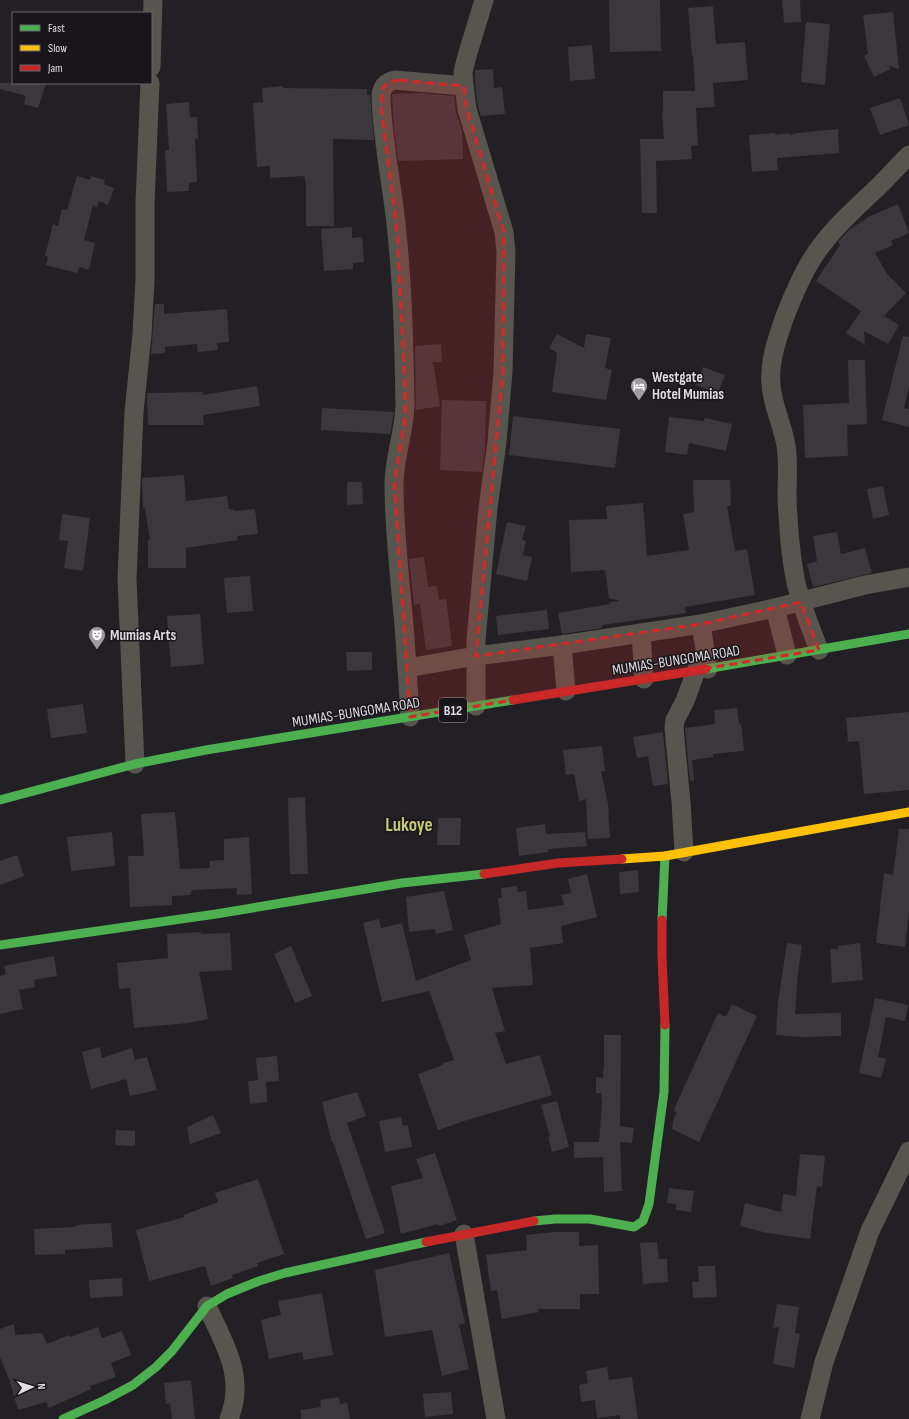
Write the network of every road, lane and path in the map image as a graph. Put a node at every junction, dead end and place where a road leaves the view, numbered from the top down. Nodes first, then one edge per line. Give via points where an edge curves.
1 (153, 0) edge
2 (484, 0) edge
3 (152, 34) edge
4 (150, 84) edge
5 (464, 86) junction
6 (909, 154) edge
7 (909, 578) edge
8 (801, 602) junction
9 (775, 608) junction
10 (701, 624) junction
11 (641, 633) junction
12 (909, 634) edge
13 (562, 645) junction
14 (818, 650) junction
15 (787, 655) junction
16 (476, 656) junction
17 (407, 668) junction
18 (702, 670) junction
19 (644, 679) junction
20 (566, 692) junction
21 (476, 706) junction
22 (410, 717) junction
23 (135, 764) junction
24 (0, 800) edge
25 (909, 812) edge
26 (684, 852) junction
27 (665, 856) junction
28 (0, 945) edge
29 (909, 1151) edge
30 (464, 1234) junction
31 (207, 1306) junction
32 (63, 1419) edge
33 (229, 1419) edge
34 (496, 1419) edge
35 (810, 1419) edge

1 - 3 street
2 - 5 street via 466,56
4 - 23 street via 145,280 134,412 127,579
5 - 16 street via 467,109 504,232 506,252 503,372
5 - 17 street via 395,80 384,85 381,95 401,279 405,418 394,482 395,531
6 - 8 street via 850,213 813,257 796,290 774,349 771,384 787,450 790,542
7 - 8 street via 865,585
8 - 9 street
8 - 14 street
9 - 10 street
9 - 15 street
10 - 11 street
10 - 18 street
11 - 13 street
11 - 19 street
12 - 14 main road, MUMIAS-BUNGOMA ROAD / B12
13 - 16 street
13 - 20 street
14 - 15 main road, MUMIAS-BUNGOMA ROAD / B12
15 - 18 main road, MUMIAS-BUNGOMA ROAD / B12
16 - 17 street
16 - 21 street
17 - 22 street
18 - 19 main road, MUMIAS-BUNGOMA ROAD / B12
18 - 26 street via 675,720 674,728
19 - 20 main road, MUMIAS-BUNGOMA ROAD / B12
20 - 21 main road, MUMIAS-BUNGOMA ROAD / B12
21 - 22 main road, MUMIAS-BUNGOMA ROAD / B12
22 - 23 main road, MUMIAS-BUNGOMA ROAD / B12
23 - 24 main road, MUMIAS-BUNGOMA ROAD / B12
25 - 26 main road
26 - 27 main road
27 - 28 main road via 558,864 402,883 216,914
27 - 30 main road via 662,906 666,1038 664,1092 646,1215 640,1224 634,1227 590,1219 555,1219
29 - 35 street via 870,1231 824,1362
30 - 31 main road via 259,1281 227,1294
30 - 34 street
31 - 32 main road via 185,1336 156,1367 133,1385
31 - 33 street via 226,1347 234,1372 236,1387

